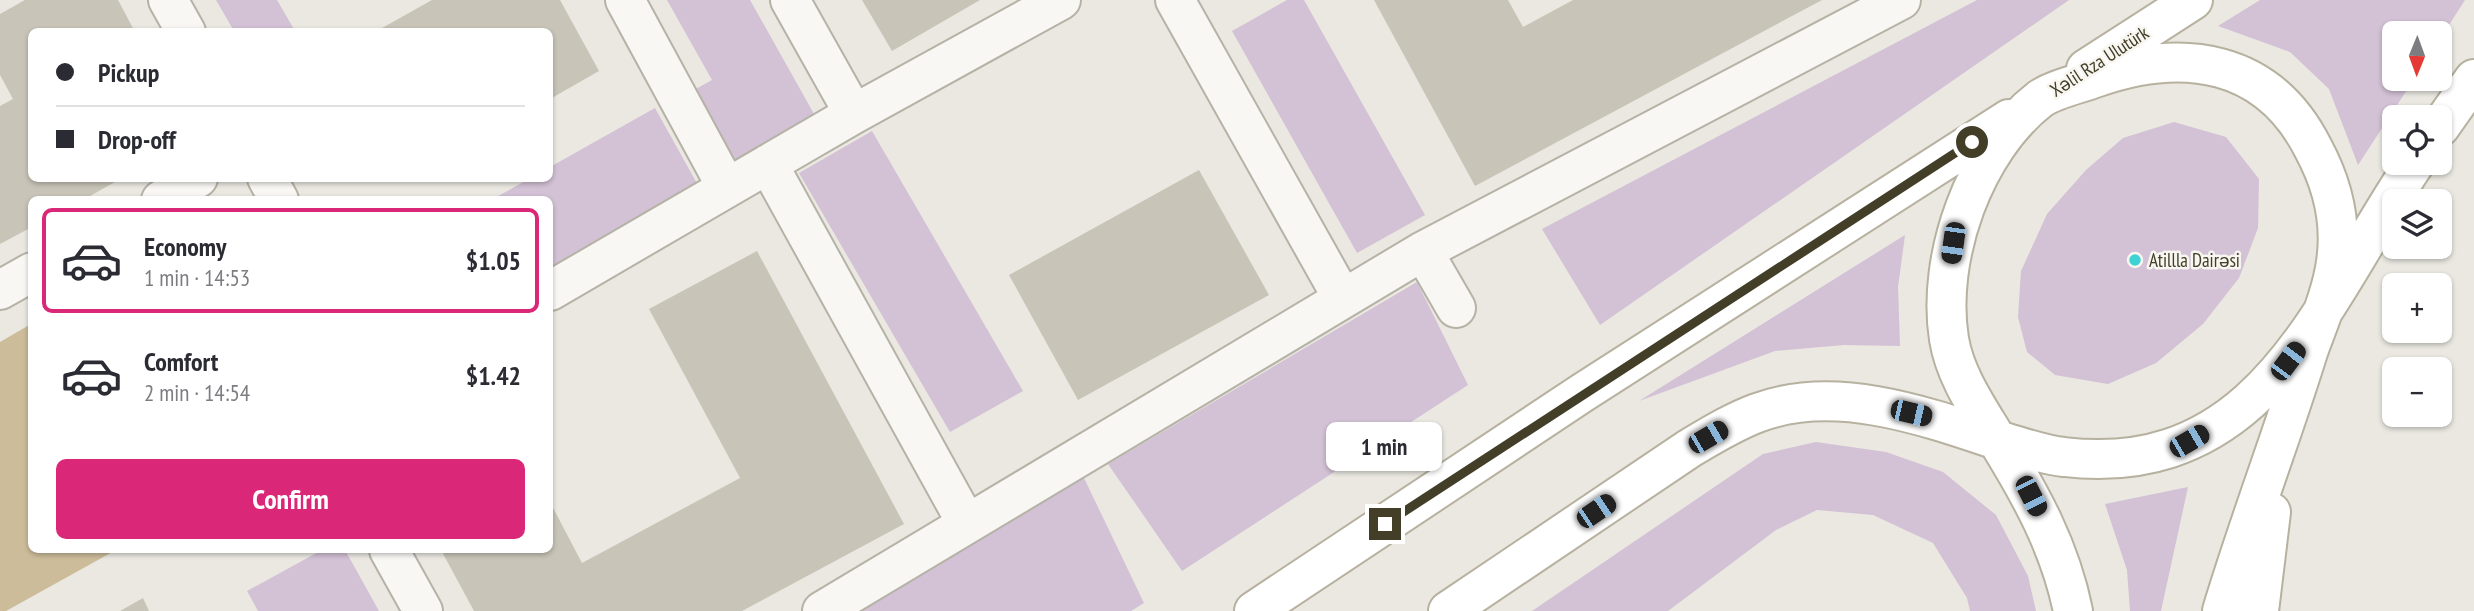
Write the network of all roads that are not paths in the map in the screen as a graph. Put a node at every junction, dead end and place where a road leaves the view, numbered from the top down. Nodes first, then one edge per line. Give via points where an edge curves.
1 (168, 0) edge
2 (625, 0) edge
3 (790, 0) edge
4 (1061, 0) edge
5 (1175, 0) edge
6 (1901, 0) edge
7 (2193, 0) edge
8 (184, 28) edge
9 (2474, 79) edge
10 (2041, 98) junction
11 (2452, 110) edge
12 (854, 114) junction
13 (768, 164) junction
14 (2408, 175) edge
15 (191, 182) edge
16 (727, 188) junction
17 (168, 196) edge
18 (1423, 251) junction
19 (28, 274) edge
20 (553, 289) edge
21 (0, 290) edge
22 (1343, 299) junction
23 (1455, 308) dead end
24 (2319, 319) junction
25 (1997, 440) junction
26 (2280, 444) junction
27 (967, 524) junction
28 (391, 553) edge
29 (423, 611) edge
30 (822, 611) edge
31 (1254, 611) edge
32 (1448, 611) edge
33 (2073, 611) edge
34 (2221, 611) edge
35 (2259, 611) edge

1 - 8 lane
2 - 16 lane
3 - 12 lane
4 - 12 lane
5 - 22 lane
6 - 18 lane
7 - 10 main road, Xəlil Rza Ulutürk
9 - 11 main road
10 - 24 main road via 2117,70 2175,61 2211,65 2250,77 2285,104 2328,175 2336,212 2336,262
10 - 25 main road via 2010,132 1969,193 1953,243 1947,288 1949,338 1958,372
10 - 31 main road
12 - 13 lane
13 - 16 lane
13 - 27 lane
14 - 24 main road
15 - 17 lane
16 - 20 lane
18 - 22 lane
18 - 23 lane
19 - 21 lane
22 - 27 lane
24 - 25 main road via 2272,382 2237,414 2189,441 2149,455 2104,460 2062,457
24 - 26 main road
25 - 32 main road via 1871,403 1814,402 1759,412 1690,448
25 - 33 main road via 2045,523 2066,577
26 - 34 main road
26 - 35 main road
27 - 30 lane
28 - 29 lane

